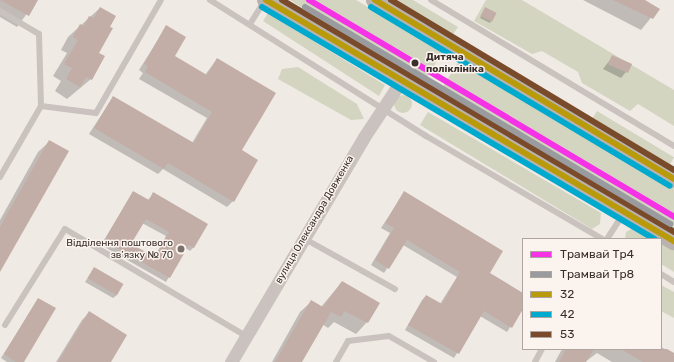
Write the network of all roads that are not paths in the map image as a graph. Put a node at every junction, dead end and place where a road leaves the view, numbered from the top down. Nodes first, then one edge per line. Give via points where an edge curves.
1 (161, 0) edge
2 (210, 0) edge
3 (266, 0) edge
4 (375, 0) edge
5 (431, 0) edge
6 (0, 11) edge
7 (250, 24) junction
8 (401, 81) junction
9 (41, 106) junction
10 (383, 108) junction
11 (674, 146) edge
12 (0, 177) edge
13 (674, 178) edge
14 (625, 211) junction
15 (600, 238) edge
16 (608, 238) edge
17 (305, 239) junction
18 (674, 241) edge
19 (662, 275) edge
20 (674, 282) edge
21 (395, 289) dead end
22 (5, 325) dead end
23 (246, 336) junction
24 (541, 350) edge
25 (231, 362) edge
26 (336, 362) edge
27 (434, 362) edge
28 (535, 362) edge

1 - 9 lane via 96,113
2 - 7 lane
3 - 7 lane
3 - 8 main road
4 - 13 main road
5 - 11 lane
6 - 9 lane via 39,34
7 - 10 lane
8 - 10 street, вулиця Олександра Довженка
8 - 14 main road
9 - 12 lane
10 - 15 lane
10 - 17 street, вулиця Олександра Довженка
14 - 16 lane
14 - 18 main road
17 - 21 lane
17 - 23 street, вулиця Олександра Довженка
19 - 20 lane
22 - 23 lane via 65,229
23 - 25 street, вулиця Олександра Довженка
24 - 28 lane
26 - 27 lane via 348,341 389,336

